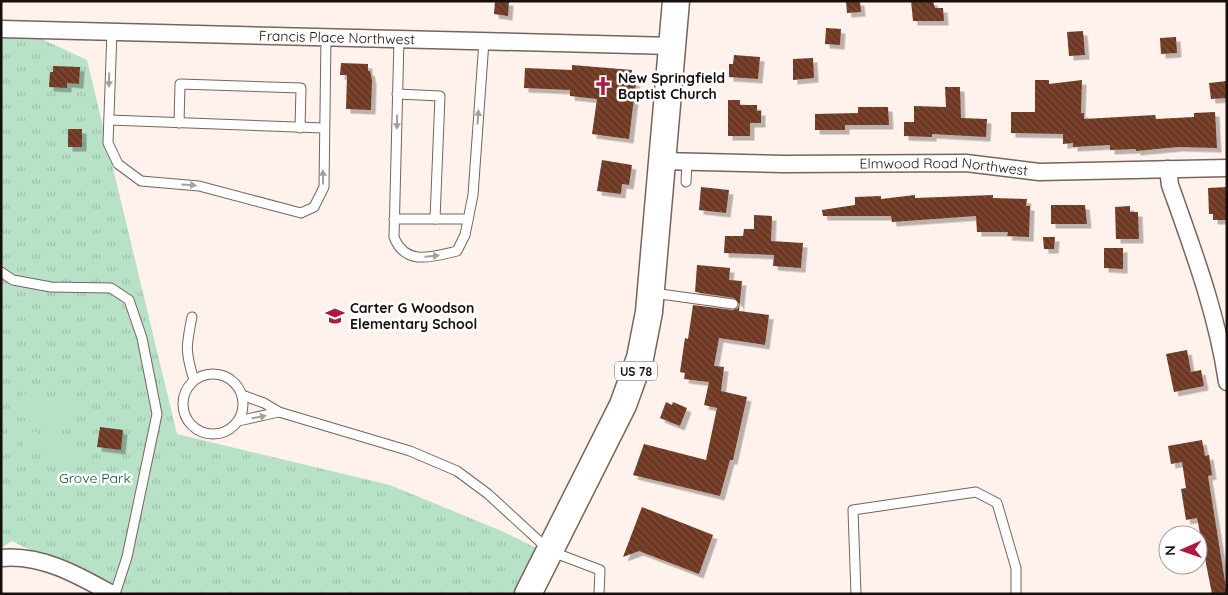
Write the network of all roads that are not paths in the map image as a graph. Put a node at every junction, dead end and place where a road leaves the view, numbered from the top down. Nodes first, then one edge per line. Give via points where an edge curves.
1 (676, 1) edge
2 (1, 29) edge
3 (112, 31) junction
4 (326, 37) junction
5 (399, 39) junction
6 (484, 41) junction
7 (673, 46) junction
8 (398, 94) junction
9 (109, 120) junction
10 (178, 123) junction
11 (300, 128) junction
12 (324, 128) junction
13 (674, 161) junction
14 (1227, 168) edge
15 (1168, 169) junction
16 (686, 182) dead end
17 (394, 219) junction
18 (435, 219) junction
19 (468, 219) junction
20 (1, 272) edge
21 (651, 293) junction
22 (733, 304) dead end
23 (192, 317) dead end
24 (194, 380) junction
25 (1227, 382) edge
26 (242, 395) junction
27 (279, 412) junction
28 (238, 420) junction
29 (550, 551) junction
30 (1, 558) edge
31 (114, 594) edge
32 (528, 594) edge
33 (599, 594) edge
34 (856, 594) edge
35 (1016, 594) edge

1 - 7 main road, US 78
2 - 3 street, Francis Place Northwest
3 - 4 street, Francis Place Northwest
3 -> 9 lane
4 - 5 street, Francis Place Northwest
4 - 12 lane
5 - 6 street, Francis Place Northwest
5 - 8 lane
6 - 7 street, Francis Place Northwest
19 -> 6 lane via 473,195
7 - 13 main road, US 78
8 -> 17 lane
8 - 18 lane via 440,96
9 - 10 lane
9 -> 12 lane via 108,143 118,164 141,181 199,186 301,213 314,207 324,186
10 - 11 lane
10 - 11 lane via 180,84 300,88
11 - 12 lane
13 - 15 street, Elmwood Road Northwest via 966,163 1039,172
13 - 16 lane
13 - 21 main road, US 78
14 - 15 street, Elmwood Road Northwest
15 - 25 street via 1170,185 1207,288 1221,340
17 - 18 lane
17 -> 19 lane via 394,237 399,248 409,255 430,258 457,251
18 - 19 lane
20 - 31 lane via 13,280 51,287 111,288 128,300 142,338 157,414 127,557
21 - 22 lane
21 - 29 main road, US 78 via 640,358 623,405
23 - 24 lane via 186,356
24 - 26 lane via 212,373 221,374 237,384
24 - 28 lane via 187,388 184,403 187,418 193,426 212,435 222,434 232,429
26 - 27 lane
26 - 28 lane
28 -> 27 lane
27 - 29 lane via 410,451 457,470
29 - 32 main road, US 78
29 - 33 lane via 600,570
30 - 31 street via 16,556 52,564
34 - 35 lane via 853,510 976,492 997,503 1016,568

